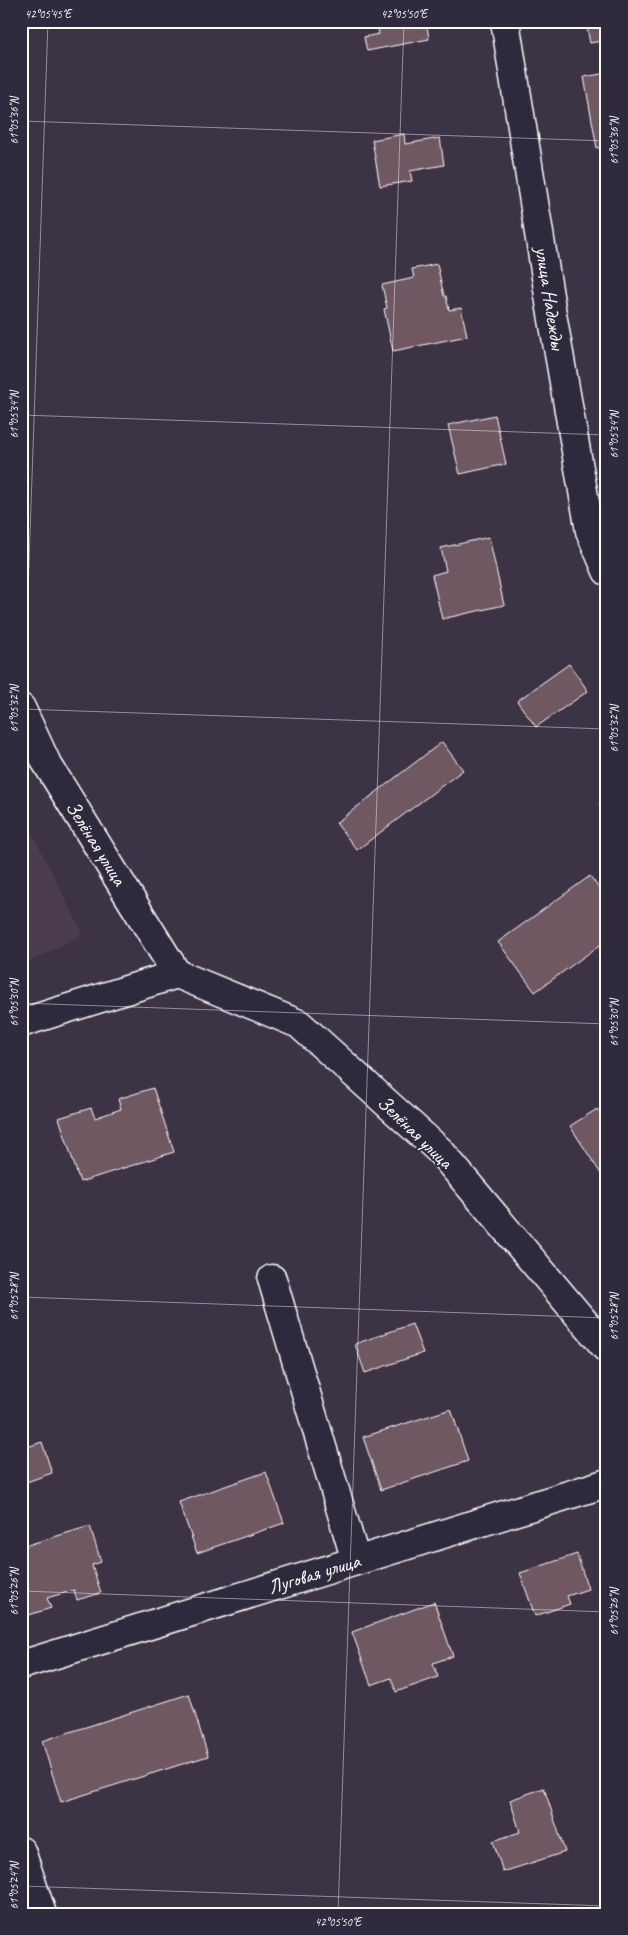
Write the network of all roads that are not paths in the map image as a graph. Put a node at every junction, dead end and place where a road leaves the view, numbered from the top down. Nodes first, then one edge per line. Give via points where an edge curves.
1 (504, 21) edge
2 (607, 571) edge
3 (21, 708) edge
4 (177, 974) junction
5 (21, 1023) edge
6 (272, 1278) dead end
7 (607, 1349) edge
8 (607, 1483) edge
9 (356, 1560) junction
10 (21, 1665) edge
11 (21, 1850) edge
12 (42, 1914) edge

1 - 2 street, улица Надежды via 590,531
3 - 4 street, Зелёная улица via 46,762
4 - 5 street
4 - 7 street, Зелёная улица via 299,1024 440,1152
6 - 9 street
8 - 9 street, Луговая улица
9 - 10 street, Луговая улица
11 - 12 street

